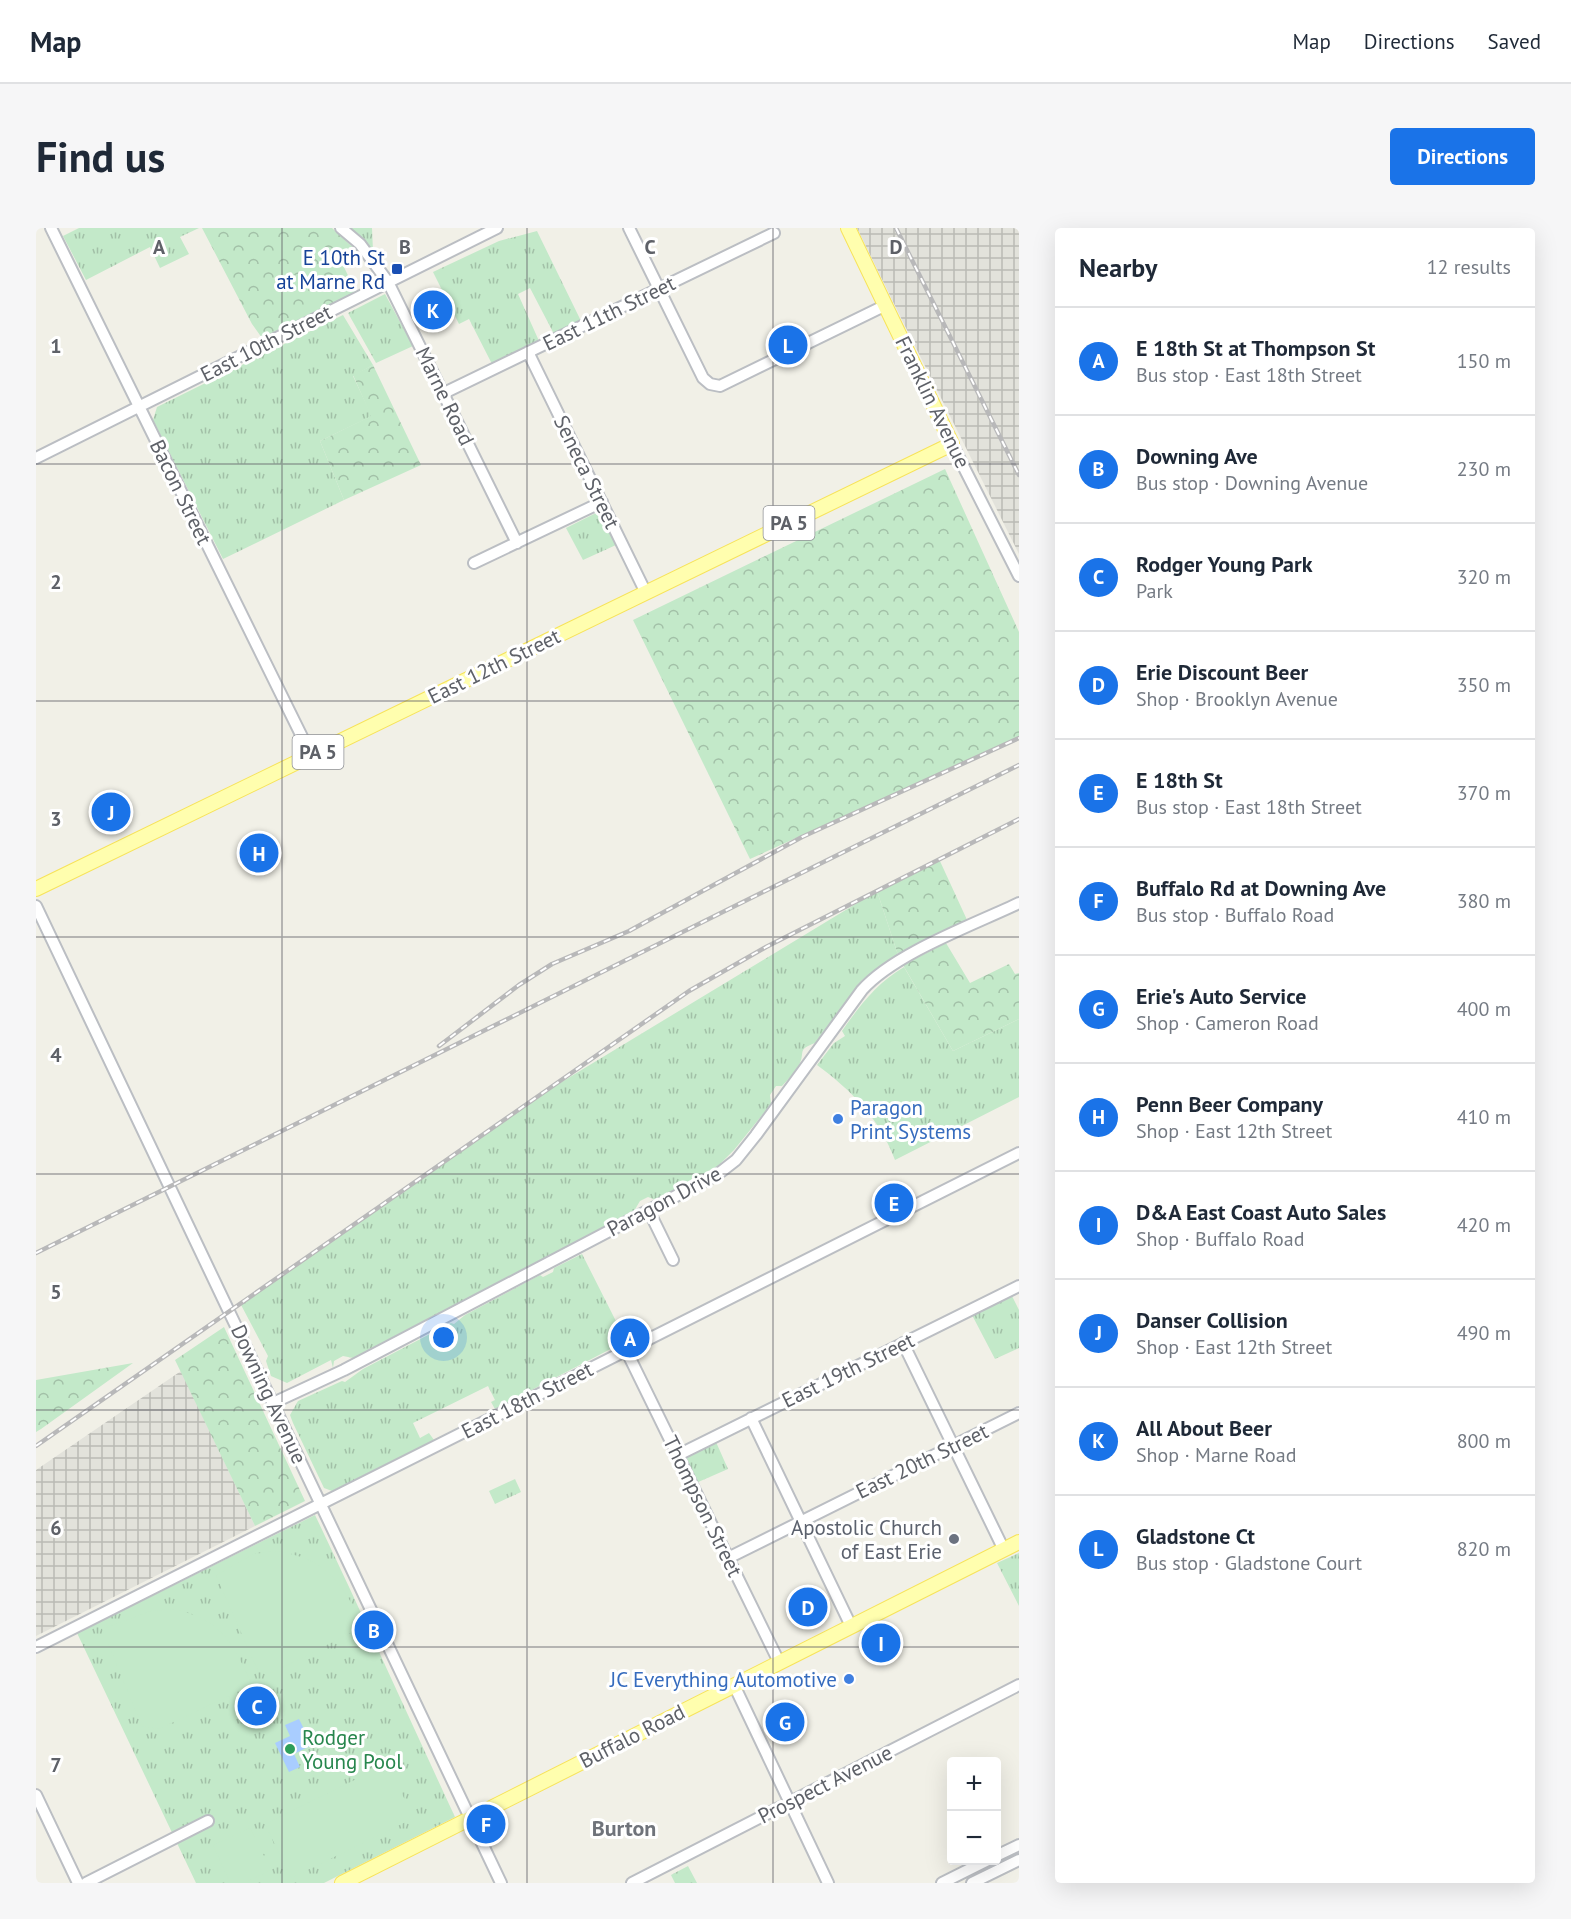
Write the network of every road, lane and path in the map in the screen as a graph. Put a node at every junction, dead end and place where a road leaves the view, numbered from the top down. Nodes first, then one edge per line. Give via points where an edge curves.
1 (51, 228) edge
2 (341, 228) edge
3 (496, 228) edge
4 (629, 228) edge
5 (848, 228) edge
6 (774, 233) dead end
7 (388, 282) junction
8 (659, 290) junction
9 (886, 305) junction
10 (528, 352) junction
11 (444, 393) junction
12 (139, 406) junction
13 (952, 444) junction
14 (36, 458) edge
15 (602, 502) junction
16 (517, 543) junction
17 (474, 563) dead end
18 (1019, 576) edge
19 (646, 593) junction
20 (311, 755) junction
21 (36, 889) edge
22 (1019, 903) edge
23 (36, 906) edge
24 (1019, 1153) edge
25 (649, 1211) junction
26 (673, 1260) dead end
27 (1019, 1286) edge
28 (903, 1343) junction
29 (626, 1350) junction
30 (273, 1403) junction
31 (1019, 1413) edge
32 (751, 1418) junction
33 (954, 1445) junction
34 (678, 1455) junction
35 (321, 1504) junction
36 (802, 1520) junction
37 (1019, 1542) edge
38 (1004, 1550) junction
39 (728, 1558) junction
40 (851, 1626) junction
41 (36, 1647) edge
42 (779, 1662) junction
43 (734, 1685) junction
44 (1019, 1685) edge
45 (36, 1795) edge
46 (789, 1802) junction
47 (470, 1818) junction
48 (208, 1821) dead end
49 (1019, 1845) edge
50 (1001, 1854) edge
51 (1019, 1860) edge
52 (978, 1865) edge
53 (78, 1883) edge
54 (86, 1883) edge
55 (342, 1883) edge
56 (501, 1883) edge
57 (632, 1883) edge
58 (828, 1883) edge
59 (942, 1883) edge
60 (972, 1883) edge

1 - 12 street, Bacon Street
2 - 7 street, Marne Road via 360,244
3 - 7 street, East 10th Street
4 - 8 street
5 - 9 main road, Franklin Avenue
6 - 8 street, East 11th Street
7 - 11 street, Marne Road
7 - 12 street, East 10th Street
8 - 9 street via 703,378 720,386
8 - 10 street, East 11th Street
9 - 13 main road, Franklin Avenue
10 - 11 street, East 11th Street
10 - 15 street, Seneca Street
11 - 16 street, Marne Road
12 - 14 street, East 10th Street
12 - 20 street, Bacon Street
13 - 18 street, Franklin Avenue
13 - 19 main road, East 12th Street / PA 5
15 - 16 street
15 - 19 street, Seneca Street
16 - 17 street
19 - 20 main road, East 12th Street / PA 5
20 - 21 main road, East 12th Street / PA 5
22 - 25 street, Paragon Drive via 876,976 736,1160 710,1179
23 - 30 street, Downing Avenue
24 - 29 street, East 18th Street
25 - 26 street
25 - 30 street, Paragon Drive
27 - 28 street, East 19th Street
28 - 32 street, East 19th Street
28 - 33 street
29 - 34 street, Thompson Street
29 - 35 street, East 18th Street
30 - 35 street, Downing Avenue
31 - 33 street, East 20th Street
32 - 34 street, East 19th Street
32 - 36 street
33 - 36 street, East 20th Street
33 - 38 street
34 - 39 street, Thompson Street
35 - 41 street, East 18th Street
35 - 47 street, Downing Avenue
36 - 39 street, East 20th Street
36 - 40 street
37 - 38 main road, Buffalo Road
38 - 40 main road, Buffalo Road
39 - 42 street, Thompson Street
40 - 42 main road, Buffalo Road
42 - 43 main road, Buffalo Road
43 - 46 street
43 - 47 main road, Buffalo Road
44 - 46 street, Prospect Avenue
45 - 53 street
46 - 57 street, Prospect Avenue
46 - 58 street
47 - 55 main road, Buffalo Road
47 - 56 street, Downing Avenue
48 - 54 street
49 - 50 street
51 - 60 street
52 - 59 street

